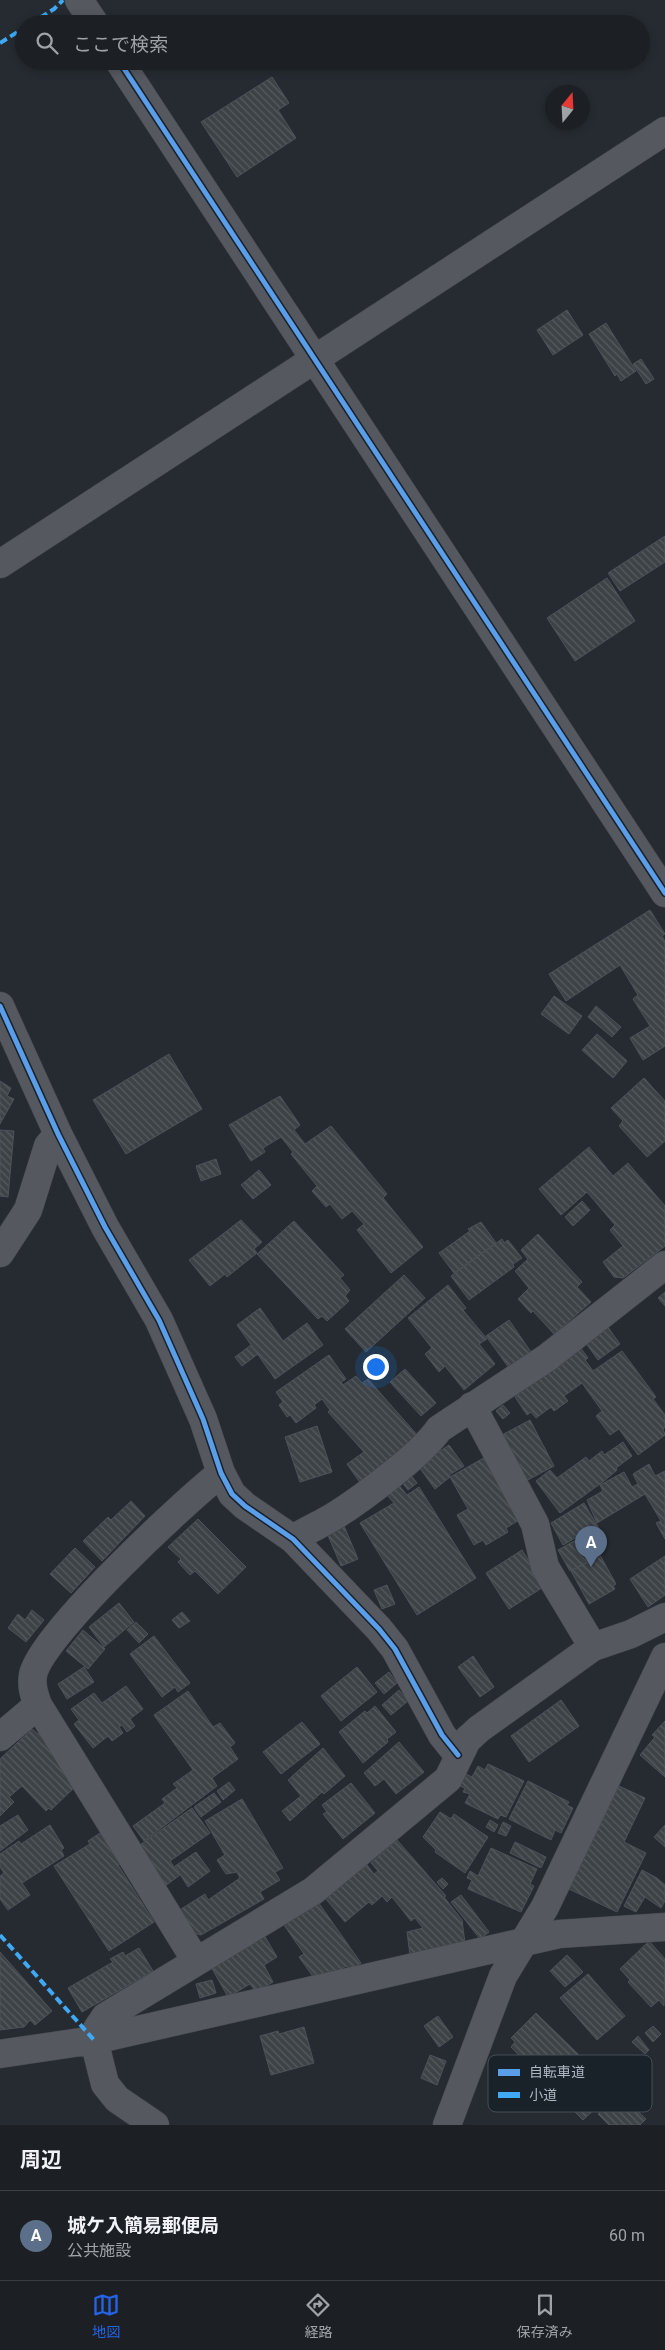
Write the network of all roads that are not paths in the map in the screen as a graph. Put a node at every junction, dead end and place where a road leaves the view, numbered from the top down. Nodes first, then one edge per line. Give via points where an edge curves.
1 (79, 0) edge
2 (88, 15) edge
3 (125, 70) edge
4 (665, 131) edge
5 (315, 358) junction
6 (0, 564) edge
7 (665, 893) edge
8 (0, 1006) edge
9 (58, 1134) junction
10 (0, 1253) edge
11 (665, 1265) edge
12 (472, 1406) junction
13 (221, 1473) junction
14 (293, 1539) junction
15 (665, 1617) edge
16 (593, 1647) junction
17 (665, 1657) edge
18 (38, 1705) junction
19 (0, 1737) edge
20 (458, 1754) junction
21 (665, 1927) edge
22 (524, 1943) junction
23 (196, 1961) junction
24 (94, 2040) junction
25 (0, 2054) edge
26 (155, 2125) edge
27 (447, 2125) edge

1 - 2 street
3 - 5 street
4 - 5 street
5 - 6 street
5 - 7 street
8 - 9 street
9 - 10 street via 48,1146 28,1210
9 - 13 street via 105,1226 159,1320 203,1419
11 - 12 street via 548,1357
12 - 14 street via 439,1429 431,1442 336,1516
12 - 16 street via 534,1524 545,1567
13 - 14 street via 238,1500
13 - 18 street via 156,1531 68,1622 33,1675 33,1692
14 - 20 street via 380,1629 395,1649 442,1735
15 - 16 street via 631,1634
16 - 20 street via 479,1728
17 - 22 street via 545,1907
18 - 19 street
18 - 23 street
20 - 23 street via 448,1779 313,1891
21 - 22 street via 559,1934
22 - 24 street
22 - 27 street via 503,1976
23 - 24 street via 105,2017
24 - 25 street
24 - 26 street via 105,2084 117,2099

